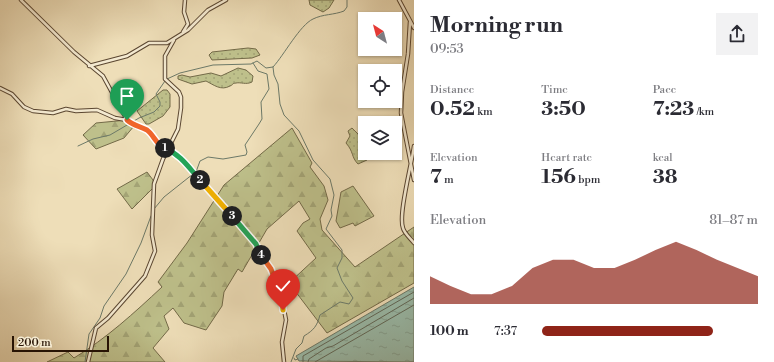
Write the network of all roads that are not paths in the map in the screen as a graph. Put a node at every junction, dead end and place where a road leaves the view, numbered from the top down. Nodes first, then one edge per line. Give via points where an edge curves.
1 (21, 0) edge
2 (185, 0) edge
3 (226, 0) edge
4 (399, 0) edge
5 (410, 22) junction
6 (414, 28) edge
7 (182, 34) junction
8 (174, 40) junction
9 (89, 66) junction
10 (0, 88) edge
11 (127, 120) junction
12 (414, 146) edge
13 (168, 150) junction
14 (411, 167) junction
15 (414, 180) edge
16 (414, 243) edge
17 (88, 362) edge
18 (284, 362) edge

1 - 9 street
2 - 7 street via 184,12 188,24
3 - 7 street via 208,10
4 - 5 street
5 - 6 street
5 - 14 street via 401,113
7 - 8 street
8 - 9 street via 164,44 149,43 127,56
8 - 13 street via 165,56 164,79 179,92 181,108 179,126
9 - 11 street via 103,76
10 - 11 street via 12,94 24,107 33,112 97,110
11 - 13 street via 134,126 148,131 159,146
12 - 14 street
13 - 17 street via 154,184 152,235 155,251 145,276 96,328
13 - 18 street via 185,162 238,223 256,244 271,269 282,299 286,320 282,342
14 - 15 street
14 - 16 street via 402,228

